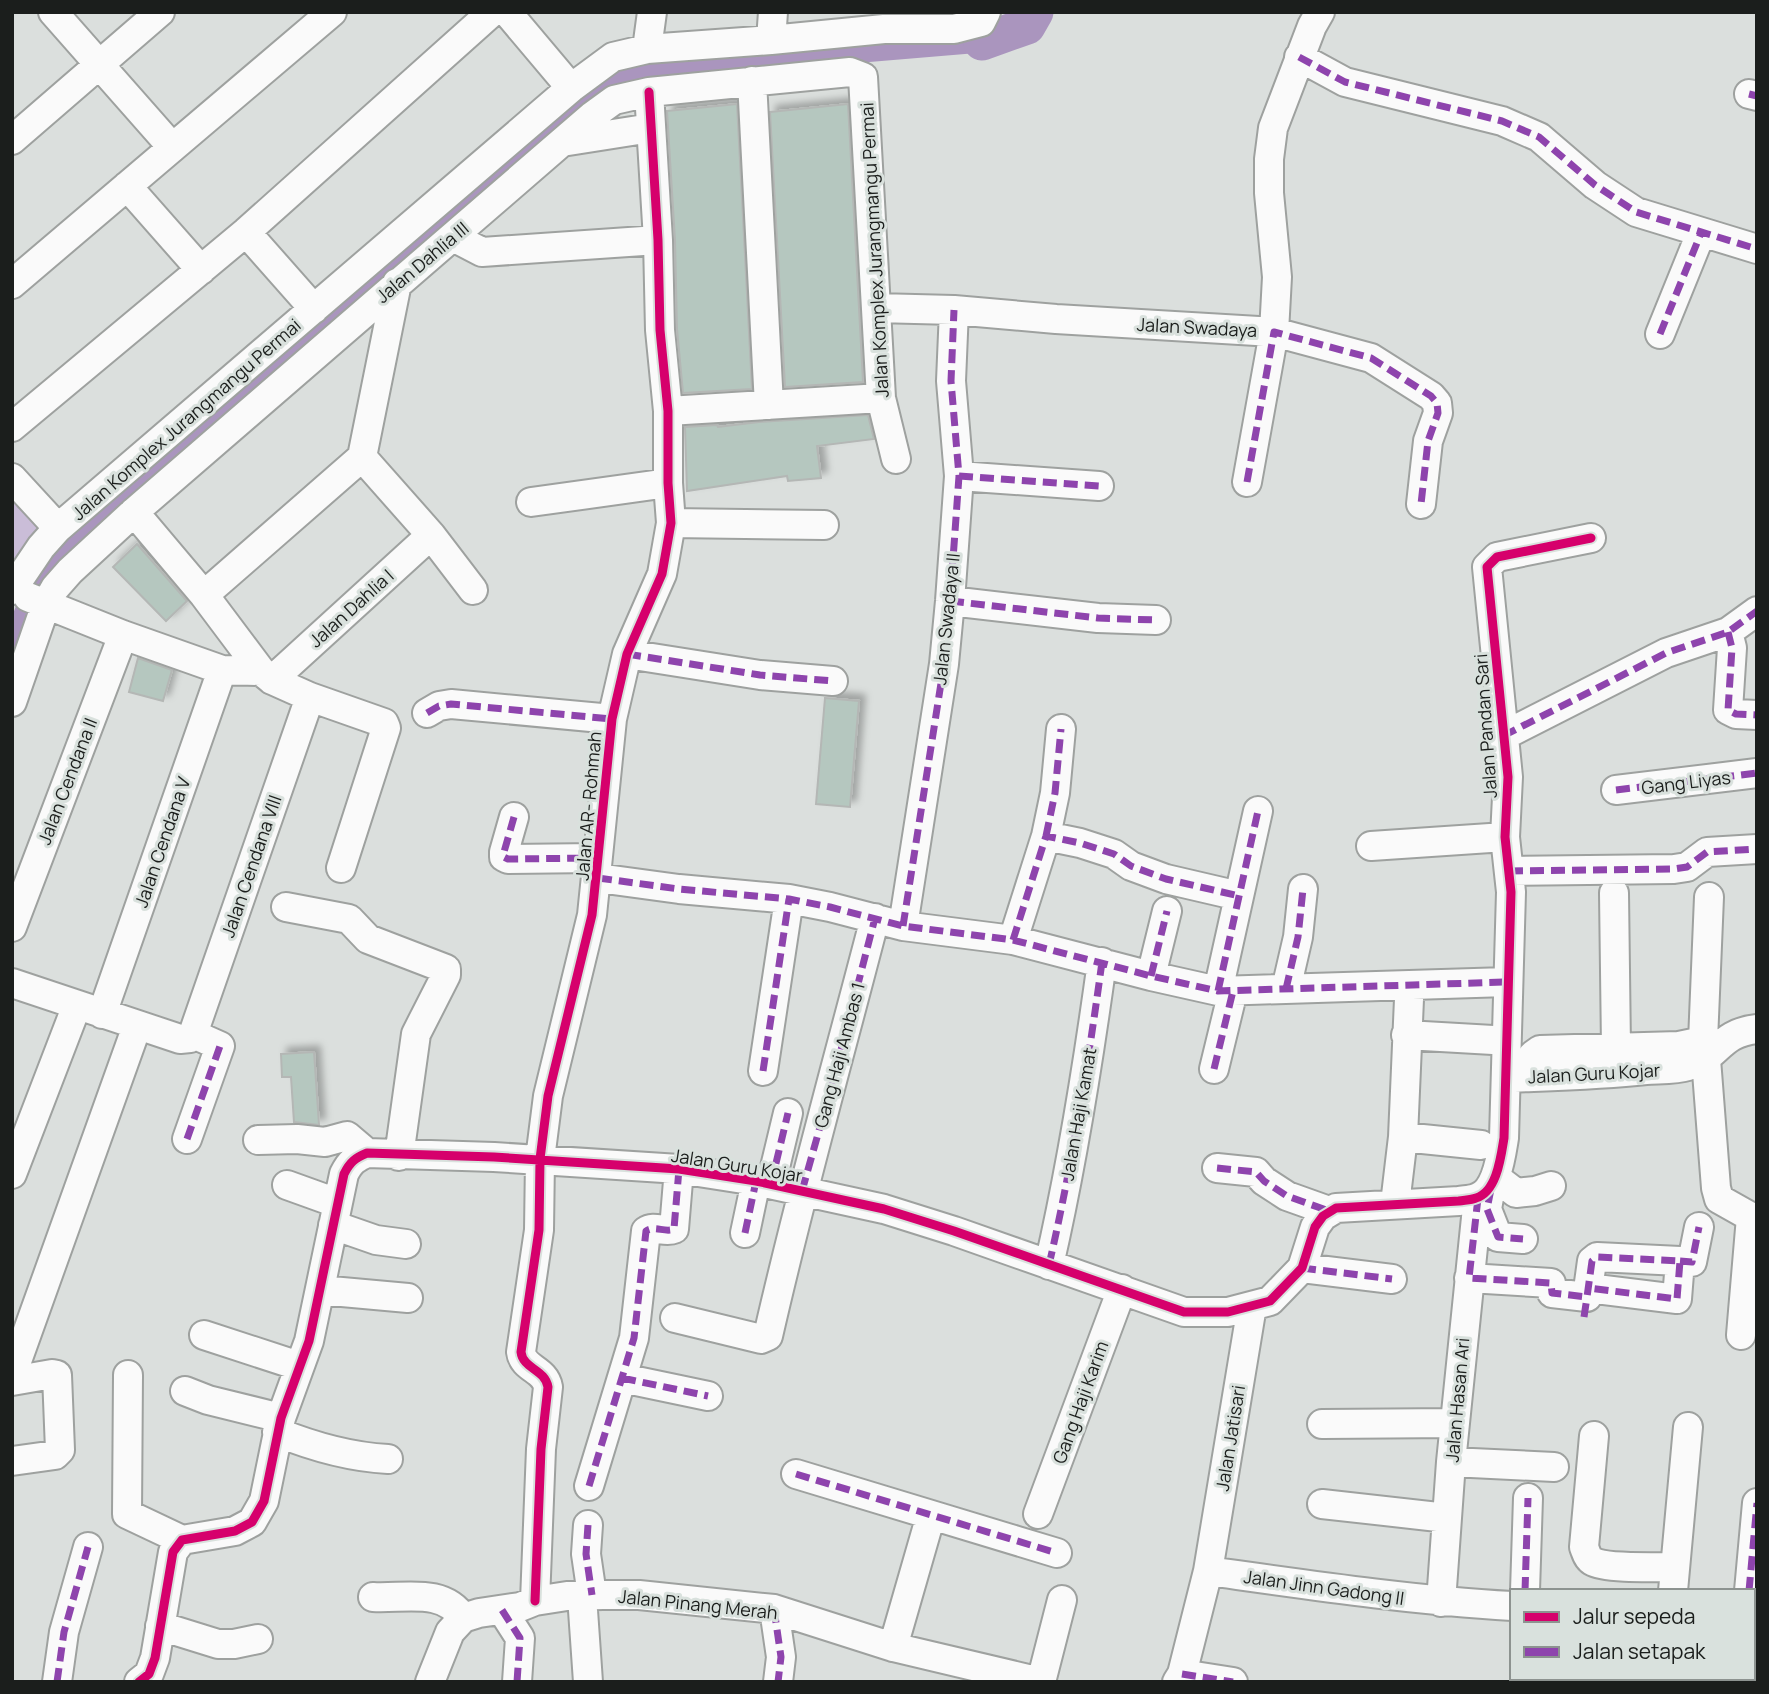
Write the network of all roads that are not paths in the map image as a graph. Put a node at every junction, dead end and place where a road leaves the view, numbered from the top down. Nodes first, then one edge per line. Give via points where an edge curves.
1 (53, 12) edge
2 (160, 12) edge
3 (332, 12) edge
4 (492, 12) edge
5 (507, 12) edge
6 (652, 12) edge
7 (773, 12) edge
8 (986, 12) edge
9 (1320, 12) edge
10 (885, 21) edge
11 (771, 40) junction
12 (647, 49) junction
13 (1299, 57) junction
14 (101, 65) junction
15 (752, 81) junction
16 (865, 82) joint
17 (571, 88) junction
18 (649, 92) junction
19 (651, 128) junction
20 (12, 140) edge
21 (562, 142) junction
22 (172, 147) junction
23 (127, 186) junction
24 (246, 232) junction
25 (1701, 233) junction
26 (453, 237) junction
27 (658, 240) junction
28 (1757, 249) edge
29 (201, 270) junction
30 (397, 283) junction
31 (12, 284) edge
32 (876, 308) junction
33 (314, 309) junction
34 (954, 310) junction
35 (1274, 332) junction
36 (1660, 334) dead end
37 (881, 398) junction
38 (769, 405) junction
39 (668, 411) junction
40 (12, 427) edge
41 (362, 457) junction
42 (896, 459) dead end
43 (668, 472) junction
44 (958, 476) junction
45 (12, 478) edge
46 (1247, 482) dead end
47 (1099, 486) dead end
48 (531, 502) dead end
49 (1421, 504) dead end
50 (134, 512) junction
51 (671, 523) junction
52 (824, 525) dead end
53 (58, 528) junction
54 (431, 535) junction
55 (1591, 538) dead end
56 (210, 590) junction
57 (472, 590) dead end
58 (24, 596) edge
59 (950, 601) junction
60 (1757, 611) edge
61 (1156, 620) dead end
62 (1728, 632) junction
63 (123, 635) junction
64 (627, 654) junction
65 (222, 670) junction
66 (266, 676) junction
67 (833, 681) dead end
68 (310, 697) junction
69 (12, 702) edge
70 (427, 713) dead end
71 (1757, 715) edge
72 (612, 719) junction
73 (1061, 729) dead end
74 (1503, 736) junction
75 (1757, 773) edge
76 (1616, 790) dead end
77 (1258, 811) dead end
78 (514, 817) dead end
79 (1046, 836) junction
80 (1505, 837) junction
81 (1371, 846) dead end
82 (1757, 849) edge
83 (341, 868) dead end
84 (598, 868) junction
85 (1509, 871) junction
86 (1303, 889) dead end
87 (1614, 893) dead end
88 (1239, 895) junction
89 (1709, 897) dead end
90 (789, 899) junction
91 (286, 907) dead end
92 (1167, 911) dead end
93 (875, 918) junction
94 (903, 926) junction
95 (12, 928) edge
96 (1013, 940) junction
97 (1102, 962) junction
98 (1151, 976) junction
99 (1507, 982) junction
100 (12, 983) edge
101 (1286, 989) junction
102 (1225, 991) junction
103 (1409, 999) dead end
104 (90, 1010) junction
105 (137, 1026) junction
106 (1757, 1029) edge
107 (193, 1034) junction
108 (1406, 1035) junction
109 (1493, 1040) dead end
110 (1616, 1048) junction
111 (1704, 1050) junction
112 (1214, 1069) dead end
113 (763, 1071) dead end
114 (1516, 1077) junction
115 (788, 1113) dead end
116 (1403, 1136) junction
117 (187, 1139) dead end
118 (258, 1140) dead end
119 (1481, 1145) dead end
120 (367, 1153) junction
121 (399, 1156) junction
122 (541, 1160) junction
123 (1217, 1168) dead end
124 (678, 1169) junction
125 (12, 1174) edge
126 (764, 1182) junction
127 (287, 1185) dead end
128 (1551, 1186) dead end
129 (1488, 1187) junction
130 (802, 1191) junction
131 (1395, 1204) junction
132 (1329, 1211) junction
133 (335, 1214) junction
134 (1754, 1217) edge
135 (1699, 1227) dead end
136 (745, 1233) dead end
137 (1523, 1239) dead end
138 (406, 1244) dead end
139 (1680, 1261) junction
140 (1049, 1265) junction
141 (1302, 1268) junction
142 (1469, 1278) junction
143 (1392, 1279) dead end
144 (1122, 1289) junction
145 (320, 1290) junction
146 (408, 1298) dead end
147 (1586, 1301) junction
148 (1252, 1306) junction
149 (675, 1318) dead end
150 (204, 1335) dead end
151 (1741, 1335) dead end
152 (299, 1366) junction
153 (12, 1375) edge
154 (128, 1375) dead end
155 (622, 1378) junction
156 (12, 1381) edge
157 (185, 1391) dead end
158 (708, 1396) dead end
159 (1455, 1423) junction
160 (1322, 1424) dead end
161 (279, 1425) junction
162 (1688, 1427) dead end
163 (1594, 1436) dead end
164 (388, 1459) dead end
165 (12, 1461) edge
166 (1451, 1462) junction
167 (1554, 1467) dead end
168 (796, 1474) dead end
169 (589, 1486) dead end
170 (1528, 1498) dead end
171 (1757, 1503) edge
172 (1322, 1504) dead end
173 (1038, 1514) dead end
174 (931, 1515) junction
175 (1447, 1518) junction
176 (588, 1525) dead end
177 (183, 1540) junction
178 (88, 1547) dead end
179 (1057, 1553) dead end
180 (1208, 1571) junction
181 (1674, 1579) edge
182 (1525, 1589) edge
183 (1749, 1589) edge
184 (587, 1596) junction
185 (373, 1597) dead end
186 (1062, 1600) dead end
187 (535, 1601) junction
188 (1441, 1602) junction
189 (1510, 1606) edge
190 (774, 1609) junction
191 (502, 1611) junction
192 (463, 1618) junction
193 (160, 1626) junction
194 (258, 1639) dead end
195 (893, 1647) junction
196 (1180, 1678) edge
197 (57, 1682) edge
198 (139, 1682) edge
199 (430, 1682) edge
200 (517, 1682) edge
201 (588, 1682) edge
202 (778, 1682) edge
203 (1041, 1682) edge
204 (1233, 1682) edge

1 - 14 street
2 - 14 street
3 - 22 street
4 - 24 street
5 - 17 street
6 - 12 street
7 - 11 street
8 - 10 street, Jalan Komplex Jurangmangu Permai via 981,22 954,29
9 - 13 street, Jalan Swadaya
10 - 11 street, Jalan Komplex Jurangmangu Permai
11 - 12 street, Jalan Komplex Jurangmangu Permai
12 - 17 street, Jalan Komplex Jurangmangu Permai via 613,57
13 - 25 street via 1345,82 1502,121 1539,137 1595,185 1636,212
13 - 35 street, Jalan Swadaya via 1273,128 1269,159 1278,276
14 - 20 street
14 - 22 street
15 - 16 street, Jalan Dahlia III via 850,72 861,74
15 - 18 street, Jalan Dahlia III
15 - 38 street
16 - 32 street, Jalan Komplex Jurangmangu Permai
17 - 33 street, Jalan Komplex Jurangmangu Permai
18 - 19 street
18 - 21 street, Jalan Dahlia III via 614,100
19 - 21 street
19 - 27 street
21 - 26 street, Jalan Dahlia III
22 - 23 street
23 - 29 street
23 - 31 street
24 - 29 street
24 - 33 street, Jalan Komplex Jurangmangu Permai
25 - 28 street
25 - 36 street
26 - 27 street via 482,252
26 - 30 street, Jalan Dahlia III
27 - 39 street
29 - 40 street
30 - 41 street
30 - 50 street, Jalan Dahlia III
32 - 34 street, Jalan Swadaya
32 - 37 street, Jalan Komplex Jurangmangu Permai
33 - 53 street, Jalan Komplex Jurangmangu Permai
34 - 35 street, Jalan Swadaya
34 - 44 street, Jalan Swadaya II via 951,381
35 - 46 street
35 - 49 street via 1371,358 1437,403
37 - 38 street
37 - 42 street, Jalan Komplex Jurangmangu Permai
38 - 39 street
39 - 43 street
41 - 54 street
41 - 56 street
43 - 48 street
43 - 51 street, Jalan AR- Rohmah
44 - 47 street
44 - 59 street, Jalan Swadaya II
45 - 53 street, Jalan Komplex Jurangmangu Permai
50 - 56 street, Jalan Komplex Jurangmangu Permai
50 - 58 street, Jalan Dahlia III via 55,588
51 - 52 street
51 - 64 street, Jalan AR- Rohmah via 662,574
53 - 58 street, Jalan Komplex Jurangmangu Permai via 41,547
54 - 57 street
54 - 66 street, Jalan Dahlia I
55 - 74 street, Jalan Pandan Sari via 1497,556 1488,566
56 - 66 street, Jalan Komplex Jurangmangu Permai
58 - 63 street
58 - 69 street, Jalan Komplex Jurangmangu Permai
59 - 61 street
59 - 94 street, Jalan Swadaya II
60 - 62 street
62 - 71 street via 1732,648 1728,710
62 - 74 street via 1666,653
63 - 65 street
63 - 95 street, Jalan Cendana II
64 - 67 street via 760,676
64 - 72 street, Jalan AR- Rohmah
65 - 66 street
65 - 104 street, Jalan Cendana V
66 - 68 street
68 - 83 street via 382,721 386,728
68 - 107 street, Jalan Cendana VIII
70 - 72 street via 451,704
72 - 84 street, Jalan AR- Rohmah
73 - 79 street
74 - 80 street, Jalan Pandan Sari via 1508,777
75 - 76 street, Gang Liyas
77 - 88 street
78 - 84 street via 504,852 508,859
79 - 88 street via 1114,854 1166,879
79 - 96 street
80 - 81 street
80 - 85 street, Jalan Pandan Sari
82 - 85 street via 1707,852 1687,867 1674,869
84 - 90 street via 679,889
84 - 122 street, Jalan AR- Rohmah via 592,915 548,1096
85 - 99 street, Jalan Pandan Sari
86 - 101 street
87 - 110 street
88 - 102 street
89 - 111 street
90 - 93 street
90 - 113 street
91 - 121 street via 349,919 368,939 446,969 416,1034
92 - 98 street
93 - 94 street
93 - 130 street, Gang Haji Ambas 1
94 - 96 street
96 - 97 street
97 - 98 street
97 - 140 street, Jalan Haji Kamat via 1075,1137
98 - 102 street
99 - 101 street
99 - 114 street, Jalan Pandan Sari
100 - 104 street
101 - 102 street
102 - 112 street
103 - 108 street
104 - 105 street
104 - 125 street, Jalan Cendana V
105 - 107 street via 180,1039
105 - 153 street
106 - 111 street, Jalan Guru Kojar via 1732,1035
107 - 117 street via 220,1046
108 - 109 street
108 - 116 street
110 - 111 street
110 - 114 street via 1540,1050
111 - 114 street, Jalan Guru Kojar via 1687,1066
111 - 134 street via 1717,1195
114 - 129 street, Jalan Guru Kojar
115 - 126 street
116 - 119 street
116 - 131 street
118 - 120 street via 325,1142 347,1136
120 - 121 street, Jalan Guru Kojar
120 - 133 street via 348,1165
121 - 122 street, Jalan Guru Kojar
122 - 124 street, Jalan Guru Kojar
122 - 187 street, Jalan AR- Rohmah via 539,1230 521,1352 523,1360 546,1377 548,1387
123 - 132 street via 1256,1172 1287,1196
124 - 126 street, Jalan Guru Kojar
124 - 155 street via 674,1229 646,1231 634,1338
126 - 130 street, Jalan Guru Kojar
126 - 136 street
127 - 133 street
128 - 129 street via 1516,1193
129 - 131 street
129 - 137 street via 1488,1209 1498,1237
129 - 142 street, Jalan Hasan Ari
130 - 140 street, Jalan Guru Kojar via 895,1213
130 - 149 street, Gang Haji Ambas 1 via 768,1336 761,1339
131 - 132 street
132 - 141 street, Jalan Guru Kojar via 1311,1235
133 - 138 street via 376,1240
133 - 145 street
134 - 151 street
135 - 139 street via 1692,1262
139 - 147 street via 1677,1299
139 - 147 street via 1597,1257 1592,1261
140 - 144 street, Jalan Guru Kojar
141 - 143 street
141 - 148 street, Jalan Guru Kojar via 1270,1301
142 - 147 street via 1551,1283 1552,1293
142 - 159 street, Jalan Hasan Ari
144 - 148 street, Jalan Guru Kojar via 1184,1312 1228,1312
144 - 173 street, Gang Haji Karim
145 - 146 street
145 - 152 street
148 - 180 street, Jalan Jatisari
150 - 152 street
152 - 161 street
154 - 177 street via 127,1514
155 - 158 street
155 - 169 street
156 - 165 street via 52,1374 58,1377 60,1450 55,1455
157 - 161 street
159 - 160 street
159 - 166 street, Jalan Hasan Ari
161 - 164 street via 309,1446 359,1458
161 - 177 street via 264,1501 252,1522 235,1531
162 - 181 street
163 - 181 street via 1586,1555 1604,1565
166 - 167 street
166 - 175 street, Jalan Hasan Ari
168 - 174 street
170 - 182 street
171 - 183 street
172 - 175 street
174 - 179 street
174 - 195 street
175 - 188 street, Jalan Hasan Ari
176 - 184 street
177 - 193 street via 173,1552
178 - 197 street via 64,1632
180 - 188 street, Jalan Jinn Gadong II
180 - 196 street
184 - 187 street, Jalan Pinang Merah
184 - 190 street, Jalan Pinang Merah via 639,1595
184 - 201 street
185 - 192 street via 437,1598 455,1606
186 - 203 street
187 - 191 street, Jalan Pinang Merah
188 - 189 street, Jalan Jinn Gadong II
190 - 195 street, Jalan Pinang Merah
190 - 202 street via 781,1657
191 - 192 street, Jalan Pinang Merah
191 - 200 street via 520,1638
192 - 199 street via 450,1632
193 - 194 street via 218,1644
193 - 198 street via 155,1658 149,1674
195 - 203 street, Jalan Pinang Merah
196 - 204 street

